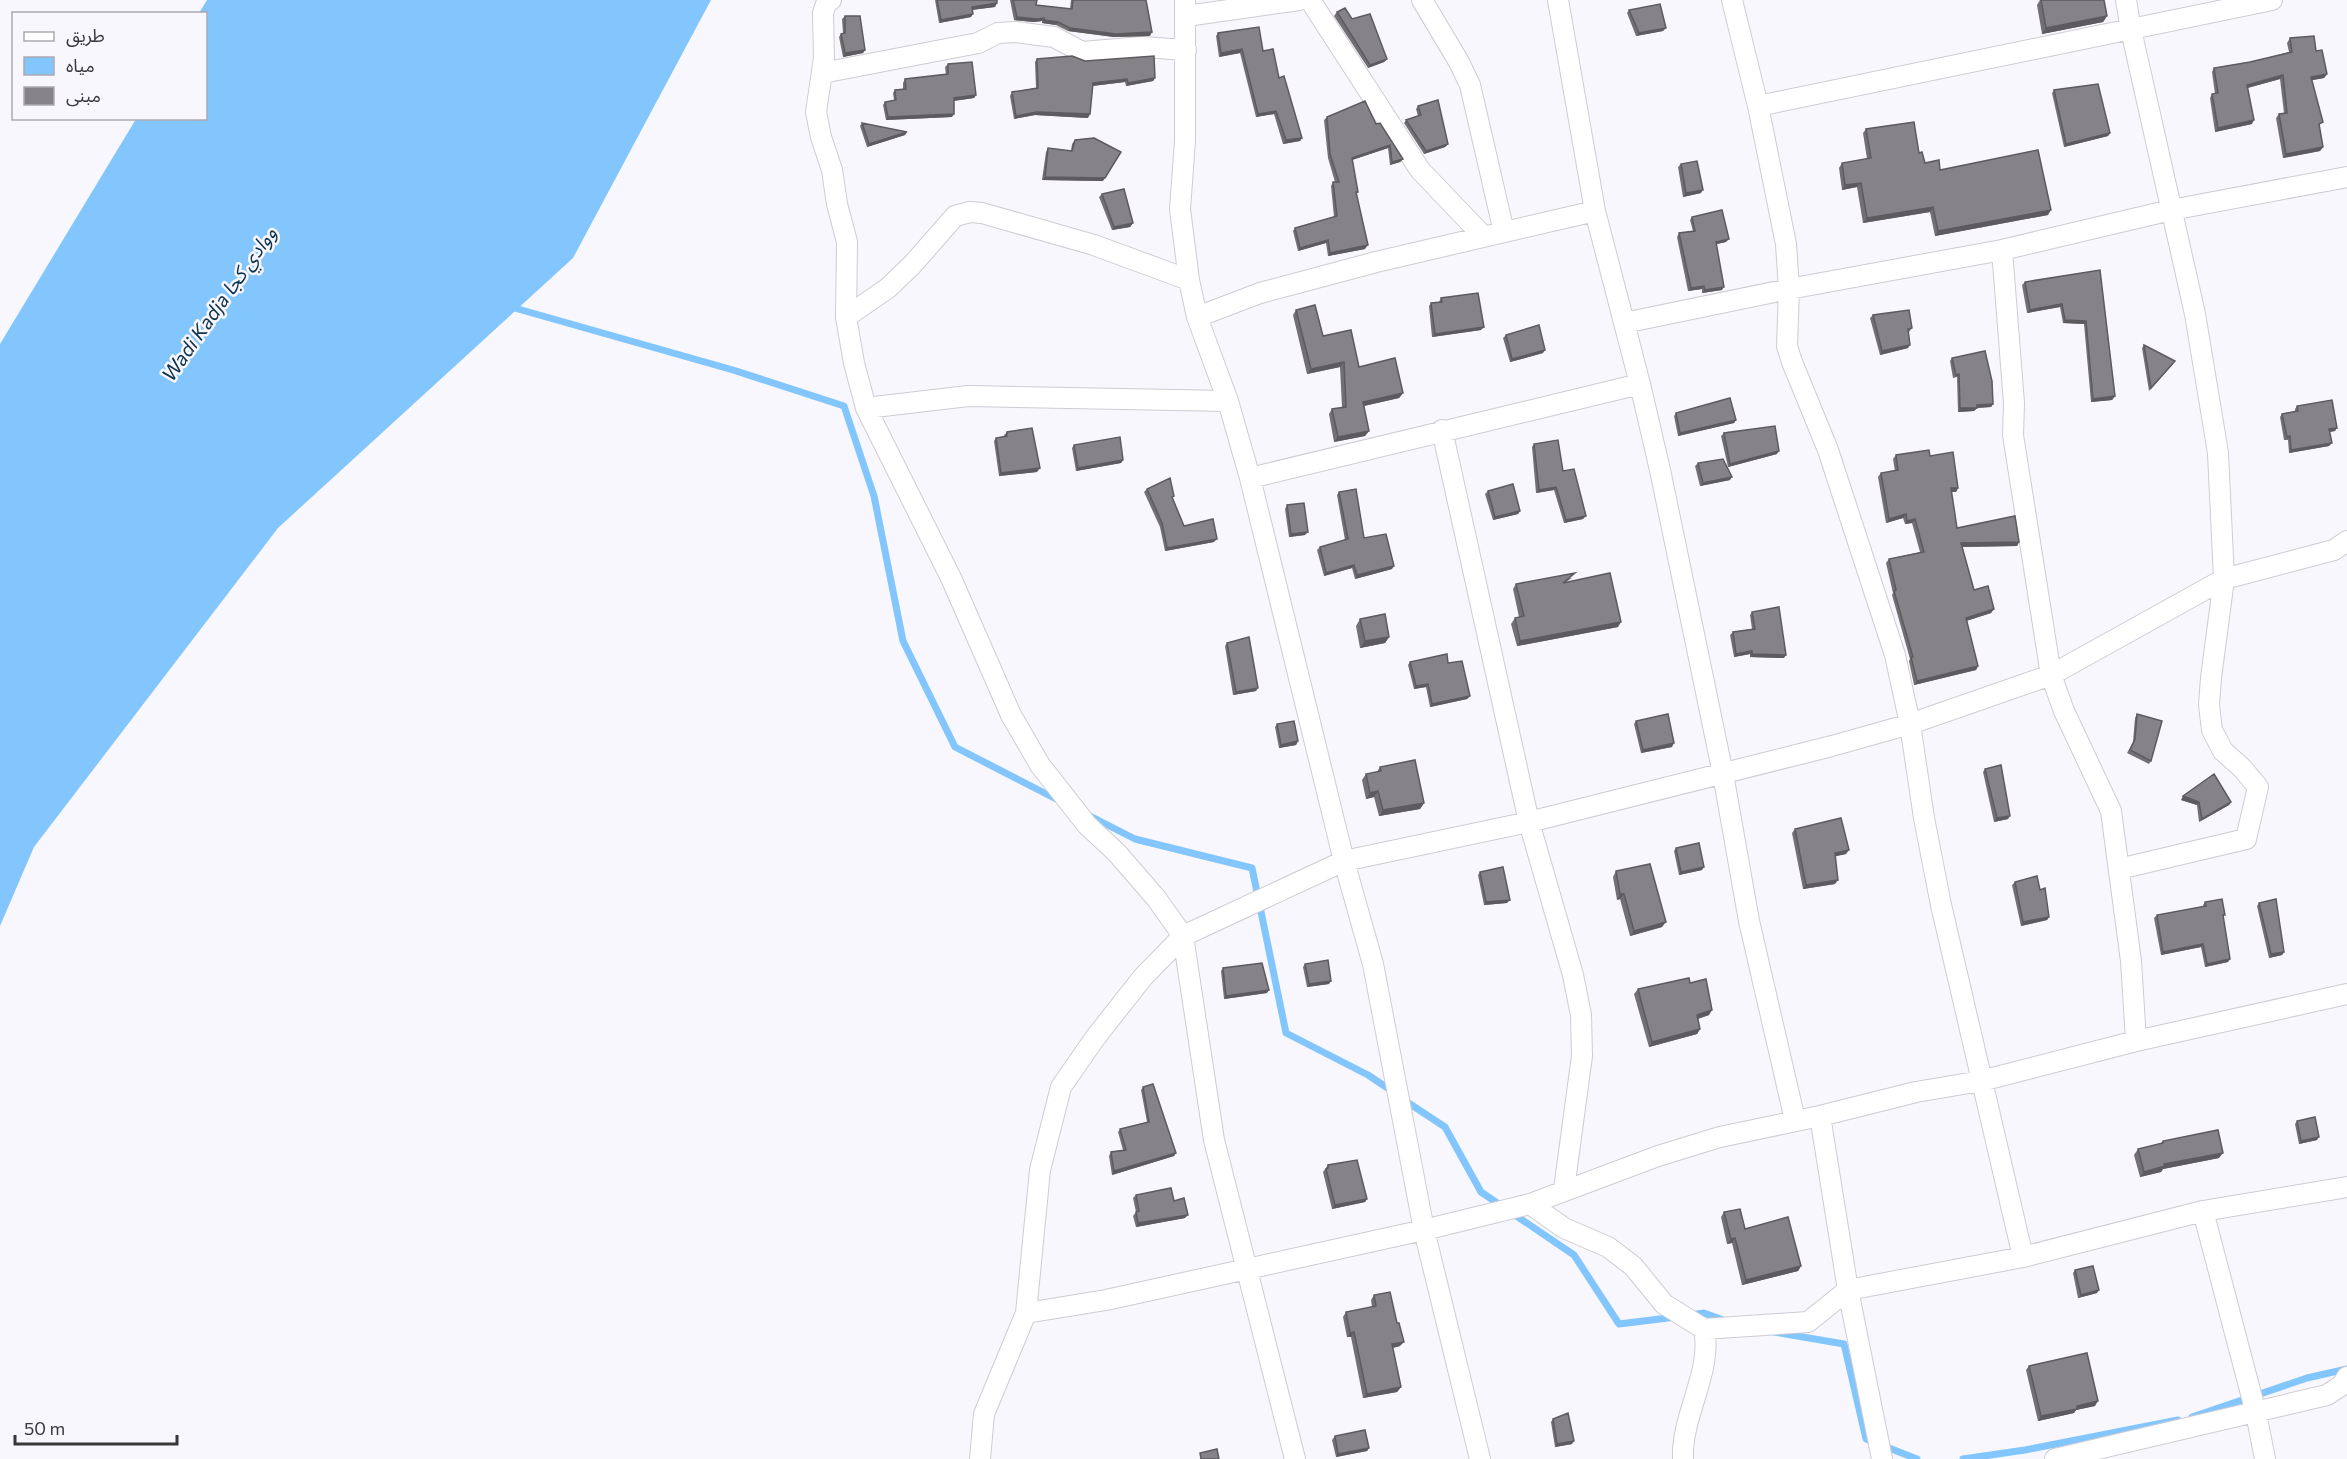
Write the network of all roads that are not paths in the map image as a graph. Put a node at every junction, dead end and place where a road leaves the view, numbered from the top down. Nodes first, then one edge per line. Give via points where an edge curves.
1 (831, 0) edge
2 (1299, 0) edge
3 (1310, 0) edge
4 (1422, 0) edge
5 (1558, 0) edge
6 (1732, 0) edge
7 (2126, 0) edge
8 (2272, 0) edge
9 (1186, 8) edge
10 (2131, 30) junction
11 (1186, 50) junction
12 (822, 73) junction
13 (1758, 106) junction
14 (2347, 177) edge
15 (2171, 210) junction
16 (1595, 211) junction
17 (1494, 234) junction
18 (2002, 250) junction
19 (1189, 280) junction
20 (1789, 289) junction
21 (846, 317) junction
22 (1197, 317) junction
23 (1624, 323) junction
24 (1640, 384) junction
25 (1228, 401) junction
26 (866, 408) junction
27 (1442, 430) junction
28 (1250, 478) junction
29 (2347, 541) edge
30 (2224, 579) junction
31 (2051, 675) junction
32 (1910, 723) junction
33 (1724, 774) junction
34 (1529, 822) junction
35 (1344, 861) junction
36 (2119, 869) junction
37 (1183, 936) junction
38 (2347, 994) edge
39 (2136, 1041) junction
40 (1981, 1081) junction
41 (1820, 1116) junction
42 (1795, 1120) junction
43 (2347, 1187) edge
44 (1564, 1189) junction
45 (1530, 1204) junction
46 (2204, 1211) junction
47 (1424, 1230) junction
48 (2023, 1257) junction
49 (1248, 1267) junction
50 (1848, 1290) junction
51 (1026, 1313) junction
52 (1704, 1329) junction
53 (2347, 1377) edge
54 (2256, 1413) junction
55 (980, 1459) edge
56 (1295, 1459) edge
57 (1480, 1459) edge
58 (1683, 1459) edge
59 (1882, 1459) edge
60 (2055, 1459) edge
61 (2265, 1459) edge

1 - 12 street via 823,14
2 - 9 street
3 - 17 street via 1420,170
4 - 17 street via 1470,85
5 - 16 street
6 - 13 street
7 - 10 street
8 - 10 street
9 - 11 street
10 - 13 street
10 - 15 street
11 - 12 street via 1142,47 1082,52 1054,37 998,33 978,43
11 - 19 street via 1180,209
12 - 21 street via 816,112 847,242
13 - 20 street via 1786,244
14 - 15 street
15 - 18 street
15 - 30 street via 2195,314 2218,453
16 - 17 street
16 - 23 street
17 - 22 street via 1260,293
18 - 20 street
18 - 31 street via 2013,435
19 - 21 street via 1094,245 970,212 955,216 888,288
19 - 22 street
20 - 23 street
20 - 32 street via 1787,346 1828,450 1863,556 1895,655
21 - 26 street
22 - 25 street
23 - 24 street
24 - 27 street
24 - 33 street
25 - 26 street via 968,396
25 - 28 street
26 - 37 street via 951,578 1011,715 1040,765 1087,825 1156,898
27 - 28 street
27 - 34 street
28 - 35 street
29 - 30 street via 2334,550
30 - 31 street
30 - 36 street via 2210,705 2212,730 2223,751 2258,788 2246,839
31 - 32 street
31 - 36 street via 2110,811
32 - 33 street
32 - 40 street via 1941,905
33 - 34 street
33 - 42 street via 1749,921
34 - 35 street
34 - 44 street via 1581,1015 1582,1056
35 - 37 street
35 - 47 street via 1373,964
36 - 39 street
37 - 49 street via 1214,1140
37 - 51 street via 1143,976 1061,1088 1040,1170
38 - 39 street
39 - 40 street
40 - 41 street via 1916,1092
40 - 48 street
41 - 42 street
41 - 50 street
42 - 44 street via 1720,1137
43 - 46 street
44 - 45 street
45 - 47 street
45 - 52 street via 1564,1228 1608,1247 1633,1266 1664,1304
46 - 48 street
46 - 54 street
47 - 49 street
47 - 57 street
48 - 50 street
49 - 51 street via 1106,1300
49 - 56 street
50 - 52 street via 1808,1322
50 - 59 street
51 - 55 street via 984,1414
52 - 58 street via 1706,1357 1693,1399
53 - 54 street via 2327,1395
54 - 60 street
54 - 61 street

